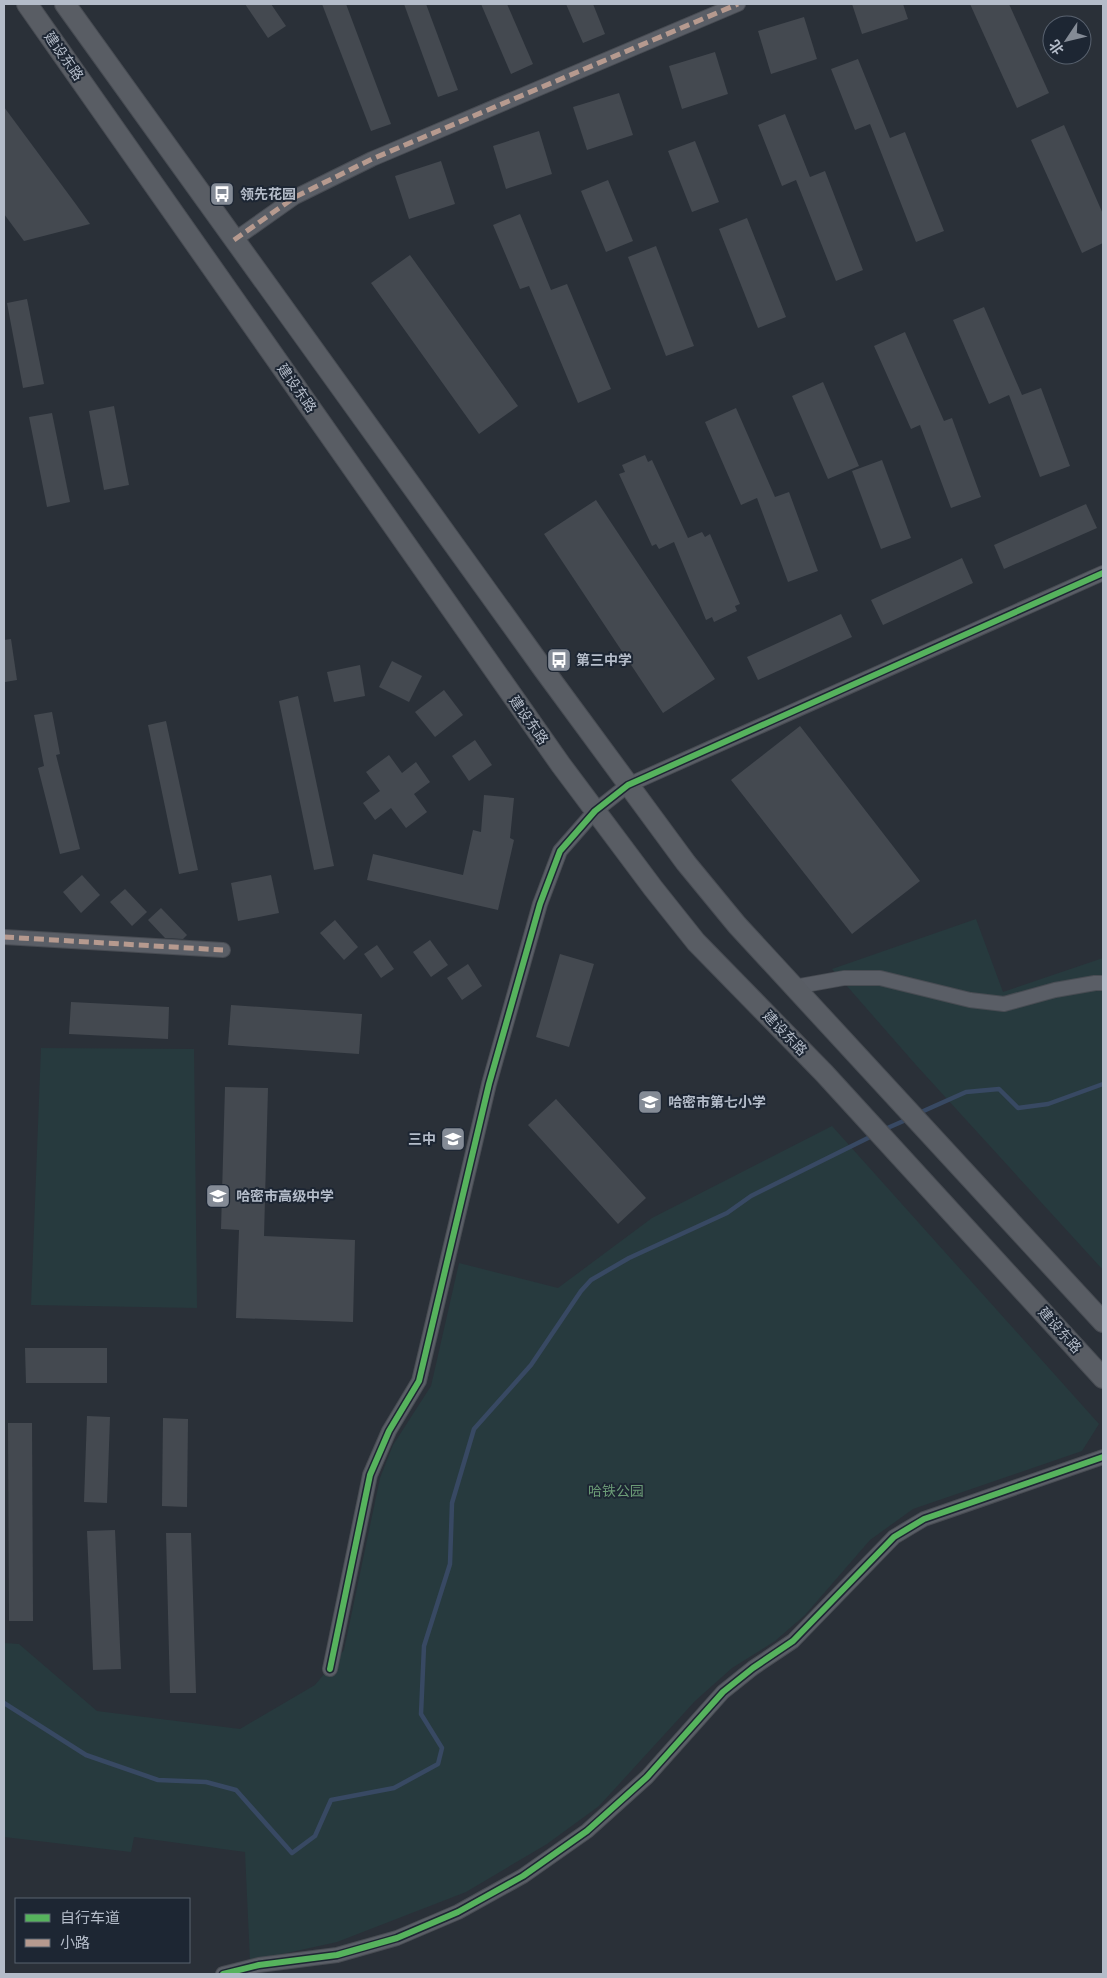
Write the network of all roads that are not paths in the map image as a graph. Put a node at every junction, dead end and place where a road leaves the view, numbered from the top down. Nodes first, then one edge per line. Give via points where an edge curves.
1 (27, 4) edge
2 (64, 4) edge
3 (738, 4) edge
4 (234, 240) junction
5 (1103, 573) edge
6 (628, 785) junction
7 (595, 810) junction
8 (4, 937) edge
9 (223, 950) dead end
10 (1103, 983) edge
11 (794, 987) junction
12 (1103, 1322) edge
13 (1103, 1378) edge
14 (1103, 1457) edge
15 (330, 1669) dead end
16 (223, 1974) edge

1 - 7 main road, 建设东路
2 - 4 main road
3 - 4 street via 372,158 295,197
4 - 6 main road
5 - 6 street
6 - 7 street
6 - 11 main road via 730,917
7 - 13 main road, 建设东路 via 696,942 824,1073
7 - 15 street via 560,851 540,904 489,1084 420,1381 389,1432 370,1475
8 - 9 street
10 - 11 street via 1055,990 1004,1004 970,1000 880,978 844,978
11 - 12 main road
14 - 16 street via 924,1519 894,1537 793,1641 723,1692 647,1777 587,1831 523,1876 458,1912 397,1938 336,1955 259,1965

